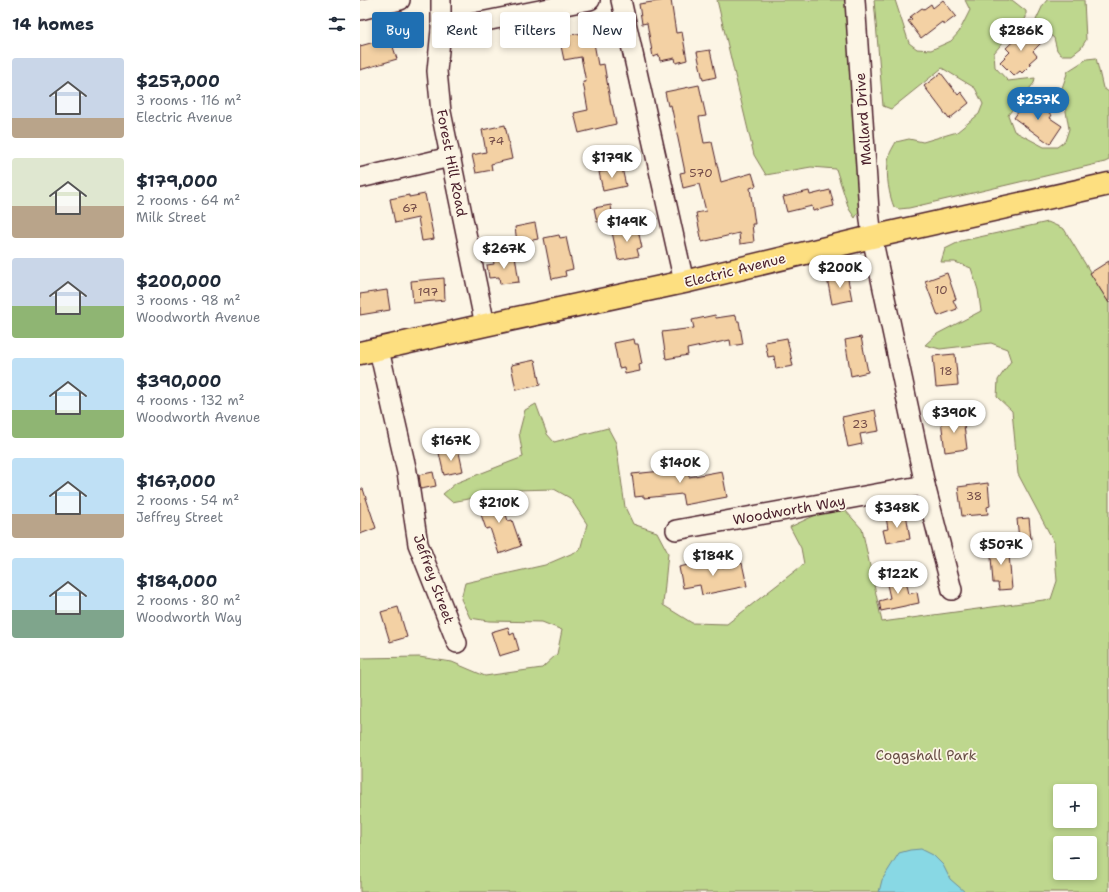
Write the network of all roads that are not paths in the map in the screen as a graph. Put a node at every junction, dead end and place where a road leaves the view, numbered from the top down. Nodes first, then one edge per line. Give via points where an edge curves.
1 (400, 0) edge
2 (441, 0) edge
3 (590, 0) edge
4 (621, 0) edge
5 (855, 0) edge
6 (360, 10) edge
7 (441, 12) edge
8 (492, 20) edge
9 (439, 48) edge
10 (450, 157) junction
11 (360, 178) edge
12 (1109, 184) edge
13 (872, 237) junction
14 (684, 282) junction
15 (485, 325) junction
16 (369, 351) edge
17 (925, 485) junction
18 (676, 530) dead end
19 (952, 590) dead end
20 (457, 643) dead end

1 - 6 street
2 - 7 street, Forest Hill Road
3 - 8 street
4 - 14 street
5 - 13 street, Mallard Drive
9 - 10 street, Forest Hill Road via 437,83
10 - 11 street
10 - 15 street, Forest Hill Road
12 - 13 main road, Electric Avenue
13 - 14 main road, Electric Avenue
13 - 17 street, Mallard Drive
14 - 15 main road, Electric Avenue
15 - 16 main road, Electric Avenue
16 - 20 street, Jeffrey Street via 407,472 418,544
17 - 18 street, Woodworth Way
17 - 19 street, Mallard Drive

